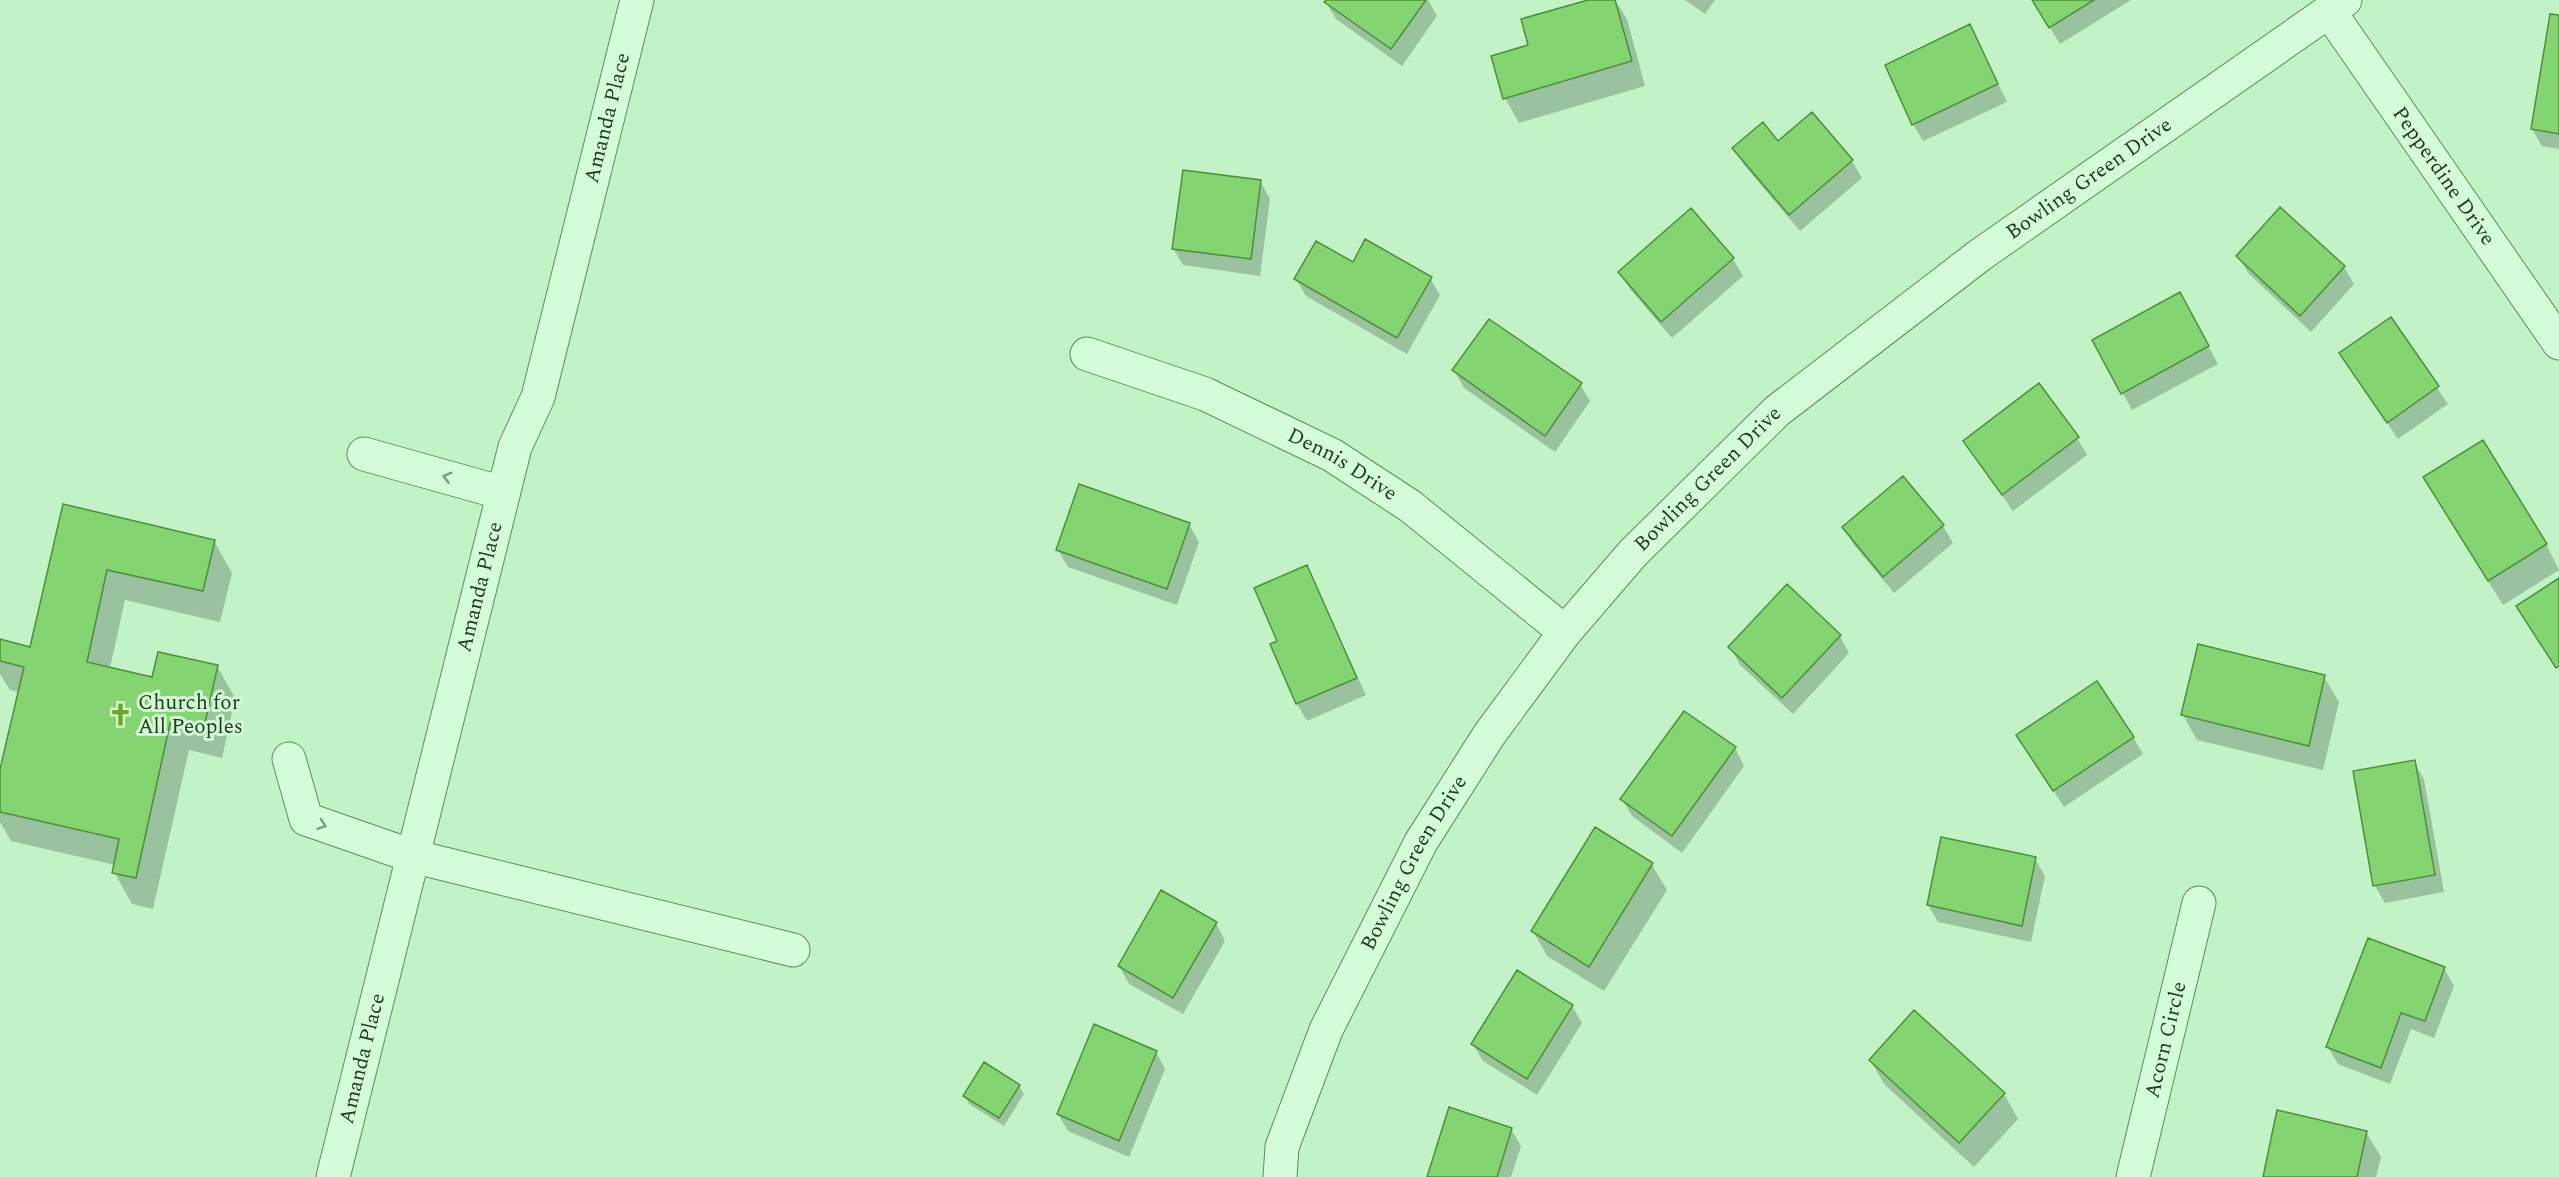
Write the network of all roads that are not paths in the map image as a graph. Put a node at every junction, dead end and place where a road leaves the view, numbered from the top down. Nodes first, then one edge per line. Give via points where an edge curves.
1 (637, 0) edge
2 (2337, 6) edge
3 (2559, 343) edge
4 (1087, 354) dead end
5 (364, 454) dead end
6 (503, 493) junction
7 (1565, 632) junction
8 (289, 759) dead end
9 (412, 856) junction
10 (2199, 903) dead end
11 (794, 950) dead end
12 (1281, 1162) edge
13 (333, 1177) edge
14 (1256, 1177) edge
15 (2133, 1177) edge

1 - 6 street, Amanda Place via 538,397 515,447
2 - 3 street, Pepperdine Drive
2 - 7 street, Bowling Green Drive via 1980,255 1776,411 1633,554
4 - 7 street, Dennis Drive via 1205,394 1332,455 1410,506
6 -> 5 street
6 - 9 street, Amanda Place
7 - 12 street, Bowling Green Drive via 1489,735 1421,842 1326,1030
8 -> 9 street via 306,819
9 - 11 street
9 - 13 street, Amanda Place
10 - 15 street, Acorn Circle
12 - 14 street, Bowling Green Drive

